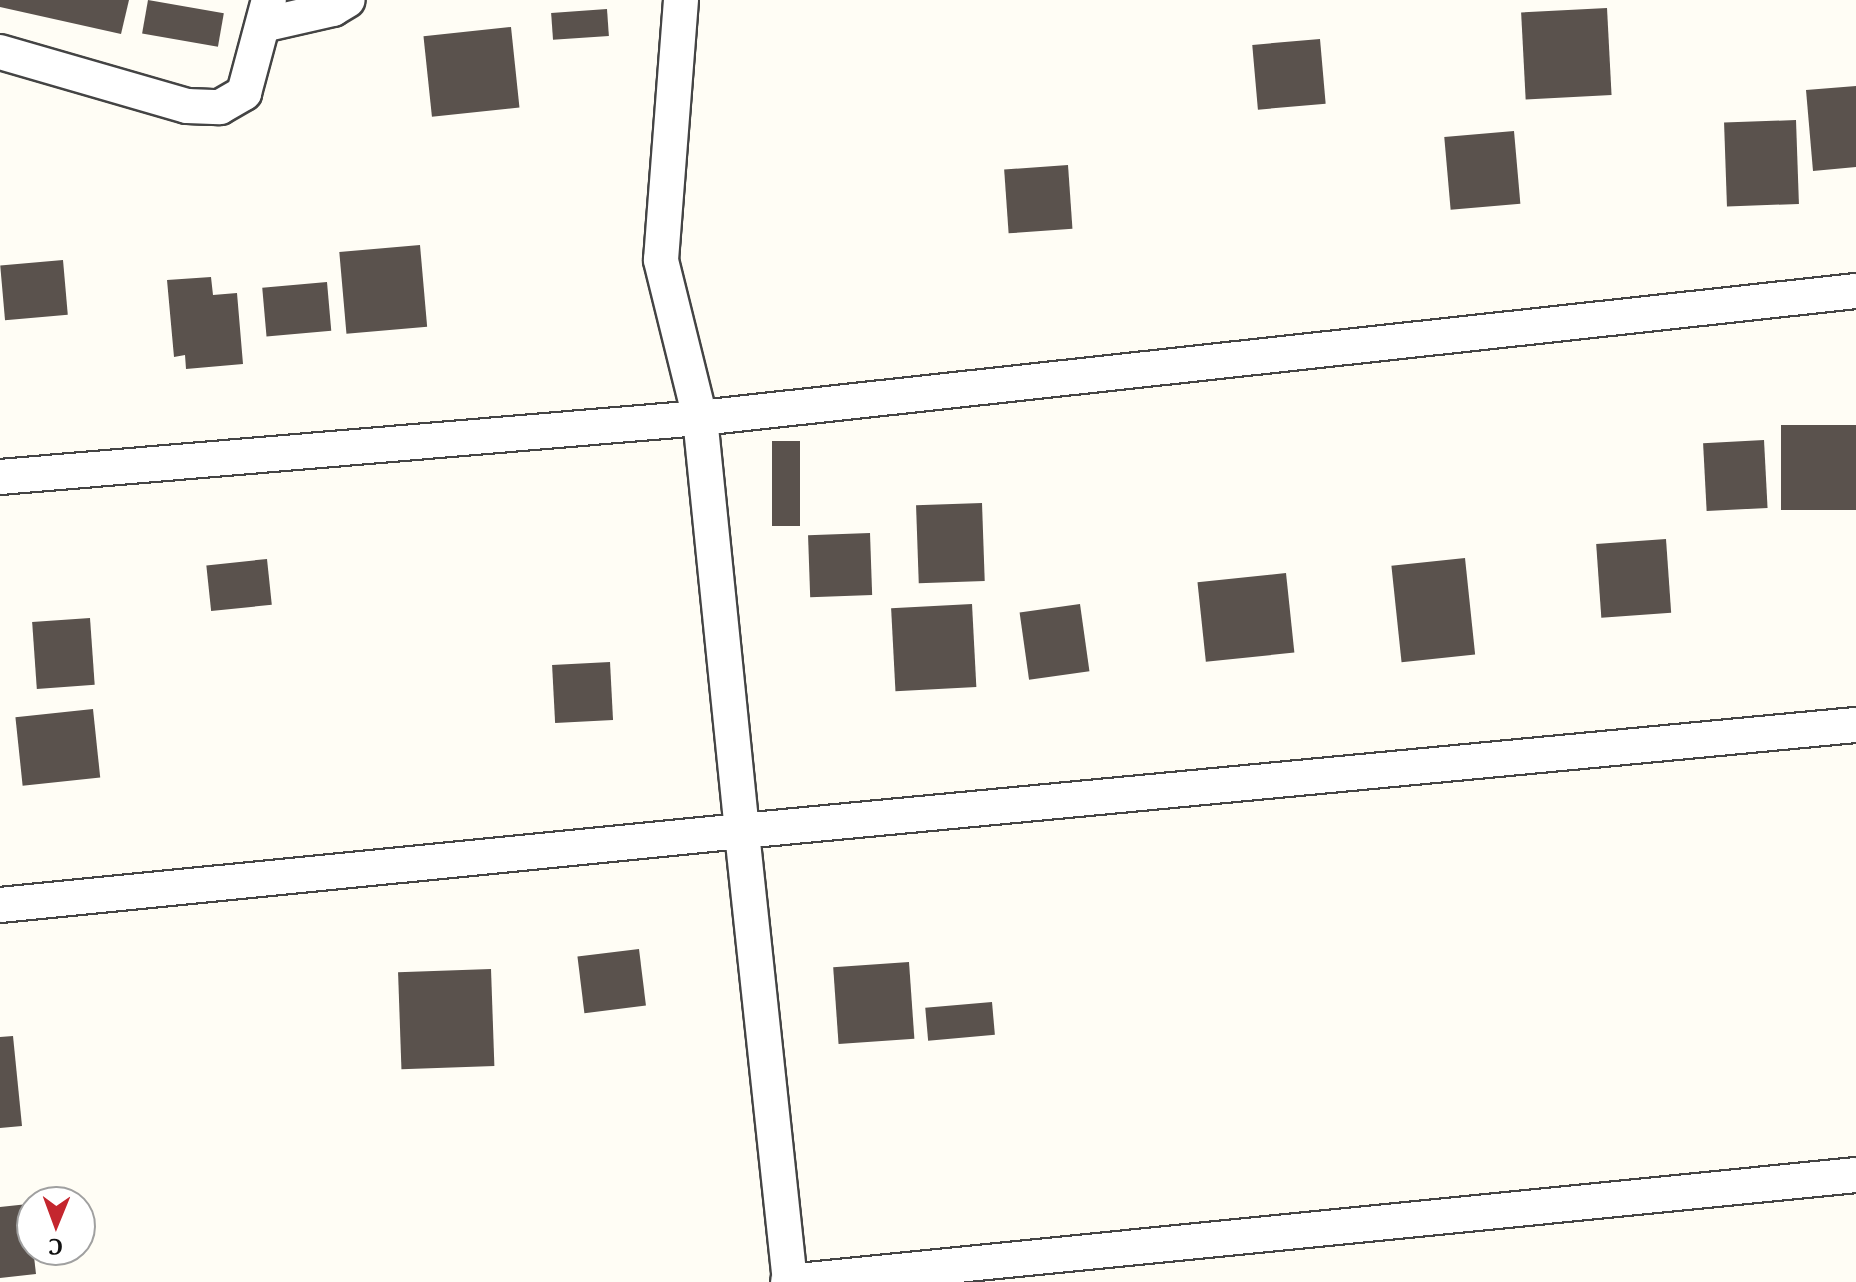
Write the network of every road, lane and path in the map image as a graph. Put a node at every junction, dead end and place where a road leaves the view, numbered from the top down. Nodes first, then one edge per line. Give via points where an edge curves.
1 (348, 0) edge
2 (681, 0) edge
3 (266, 13) edge
4 (0, 52) edge
5 (1856, 291) edge
6 (700, 418) junction
7 (0, 477) edge
8 (1856, 725) edge
9 (742, 831) junction
10 (0, 905) edge
11 (1856, 1175) edge
12 (789, 1282) edge

1 - 3 street via 333,9
2 - 6 street via 661,260
3 - 4 street via 244,93 220,107 187,106
5 - 6 street
6 - 7 street
6 - 9 street
8 - 9 street
9 - 10 street
9 - 12 street
11 - 12 street

